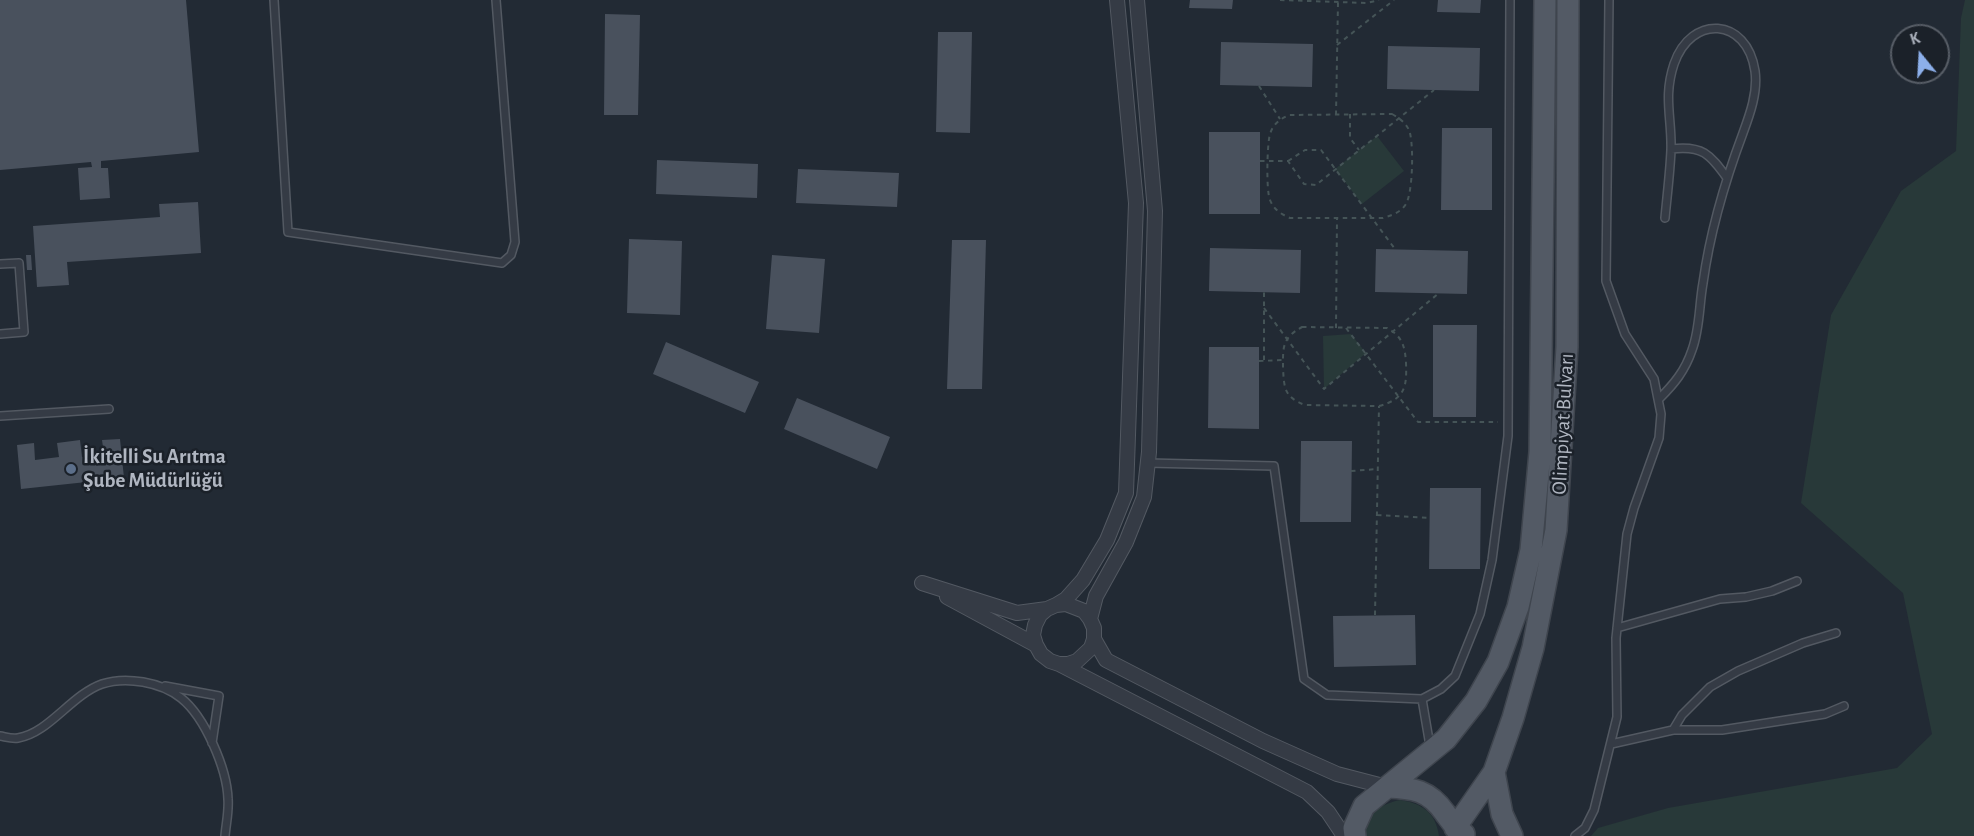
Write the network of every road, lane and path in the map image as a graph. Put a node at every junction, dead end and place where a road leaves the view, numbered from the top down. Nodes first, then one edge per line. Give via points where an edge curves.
1 (274, 0) edge
2 (496, 0) edge
3 (1117, 0) edge
4 (1137, 0) edge
5 (1280, 0) edge
6 (1379, 0) edge
7 (1394, 0) edge
8 (1510, 0) edge
9 (1545, 0) edge
10 (1568, 0) edge
11 (1609, 0) edge
12 (1312, 1) edge
13 (1338, 2) junction
14 (1337, 45) junction
15 (1259, 86) dead end
16 (1434, 90) dead end
17 (1350, 114) junction
18 (1336, 115) junction
19 (1399, 118) junction
20 (1280, 119) junction
21 (1671, 149) junction
22 (1359, 150) junction
23 (1260, 161) dead end
24 (1269, 161) junction
25 (1288, 161) junction
26 (1335, 169) junction
27 (1727, 178) junction
28 (1337, 218) junction
29 (1372, 218) junction
30 (1665, 218) dead end
31 (1395, 249) dead end
32 (0, 264) edge
33 (1264, 292) dead end
34 (1439, 293) dead end
35 (1264, 308) junction
36 (1336, 328) junction
37 (1346, 328) junction
38 (1393, 332) junction
39 (0, 334) edge
40 (1287, 339) junction
41 (1366, 353) junction
42 (1264, 360) junction
43 (1283, 360) junction
44 (1259, 361) dead end
45 (1399, 396) junction
46 (1659, 399) junction
47 (1379, 406) junction
48 (109, 409) dead end
49 (0, 416) edge
50 (1508, 422) junction
51 (1148, 463) junction
52 (1378, 469) junction
53 (1351, 471) dead end
54 (1377, 515) junction
55 (1430, 518) dead end
56 (1797, 581) dead end
57 (1052, 607) junction
58 (1375, 615) dead end
59 (1090, 619) junction
60 (1617, 628) junction
61 (1836, 633) dead end
62 (1094, 639) junction
63 (1036, 645) junction
64 (1059, 664) junction
65 (159, 685) junction
66 (1422, 699) junction
67 (1844, 706) dead end
68 (1673, 730) junction
69 (0, 736) edge
70 (212, 743) junction
71 (1611, 744) junction
72 (1431, 751) junction
73 (1494, 772) junction
74 (1387, 787) junction
75 (1459, 833) edge
76 (225, 836) edge
77 (1344, 836) edge
78 (1355, 836) edge
79 (1512, 836) edge
80 (1575, 836) edge

1 - 2 lane via 288,232 502,263 511,255 515,242
3 - 57 street via 1136,203 1126,493 1107,540 1083,580 1066,599
4 - 51 street via 1155,211
5 - 12 path
6 - 13 path
7 - 14 path
8 - 50 lane
9 - 72 main road, Olimpiyat Bulvarı via 1540,452 1531,549 1518,607 1498,662 1476,701 1446,739
10 - 73 main road, Olimpiyat Bulvarı via 1568,346 1556,530 1533,648
11 - 46 lane via 1606,281 1624,334 1654,379
12 - 13 path
13 - 14 path
14 - 18 path
15 - 20 path
16 - 19 path
17 - 18 path
17 - 19 path via 1392,114
17 - 22 path via 1350,138
18 - 20 path via 1289,115
19 - 22 path
19 - 29 path via 1411,136 1411,192 1402,210
20 - 24 path via 1270,135
21 - 27 lane via 1688,147 1706,152
21 - 27 lane via 1667,93 1674,62 1698,33 1719,27 1730,31 1749,51 1755,73 1752,111
21 - 30 lane
22 - 26 path
23 - 24 path
24 - 25 path
24 - 28 path via 1270,199 1281,214 1290,218
25 - 26 path via 1305,150 1321,150
25 - 26 path via 1304,184 1316,185
26 - 29 path
27 - 46 lane via 1703,282 1693,348 1677,381
28 - 29 path
28 - 36 path
29 - 31 path
32 - 39 lane via 19,262 24,332
33 - 35 path
34 - 38 path
35 - 40 path
35 - 42 path
36 - 37 path
36 - 40 path via 1302,327
37 - 38 path via 1386,328
37 - 41 path
38 - 41 path
38 - 45 path via 1406,350 1407,380
40 - 41 path via 1324,389
40 - 43 path
41 - 45 path
42 - 43 path
42 - 44 path
43 - 47 path via 1284,387 1296,402
45 - 47 path
45 - 50 path via 1418,422
46 - 60 lane via 1659,438 1627,534
47 - 52 path
48 - 49 lane
50 - 66 lane via 1492,560 1480,614 1455,676
51 - 59 street via 1144,497 1126,542 1096,596
51 - 66 lane via 1274,466 1304,679 1327,695
52 - 53 path
52 - 54 path
54 - 55 path
54 - 58 path
56 - 60 lane via 1772,591 1720,599
57 - 59 street via 1076,606
57 - 63 street via 1040,615 1035,625
57 - 63 street via 1017,613 922,583
59 - 62 street
60 - 71 lane via 1617,717
61 - 68 lane via 1803,643 1710,687
62 - 64 street via 1091,648 1077,661
62 - 74 street via 1106,660 1263,741 1336,774
63 - 64 street via 1041,654
64 - 77 street via 1306,792 1328,812
65 - 69 lane via 129,681 102,684 75,699 31,735 16,739
65 - 70 lane via 181,698
65 - 70 lane via 219,696
66 - 72 lane
67 - 68 lane via 1825,714 1722,730
68 - 71 lane
70 - 76 lane via 224,774 228,800
71 - 80 lane via 1594,810
72 - 74 main road, Olimpiyat Bulvarı
73 - 75 main road, Olimpiyat Bulvarı
73 - 79 main road via 1502,814
74 - 75 main road via 1423,792 1437,801
74 - 78 main road, Olimpiyat Bulvarı via 1365,806 1356,822

